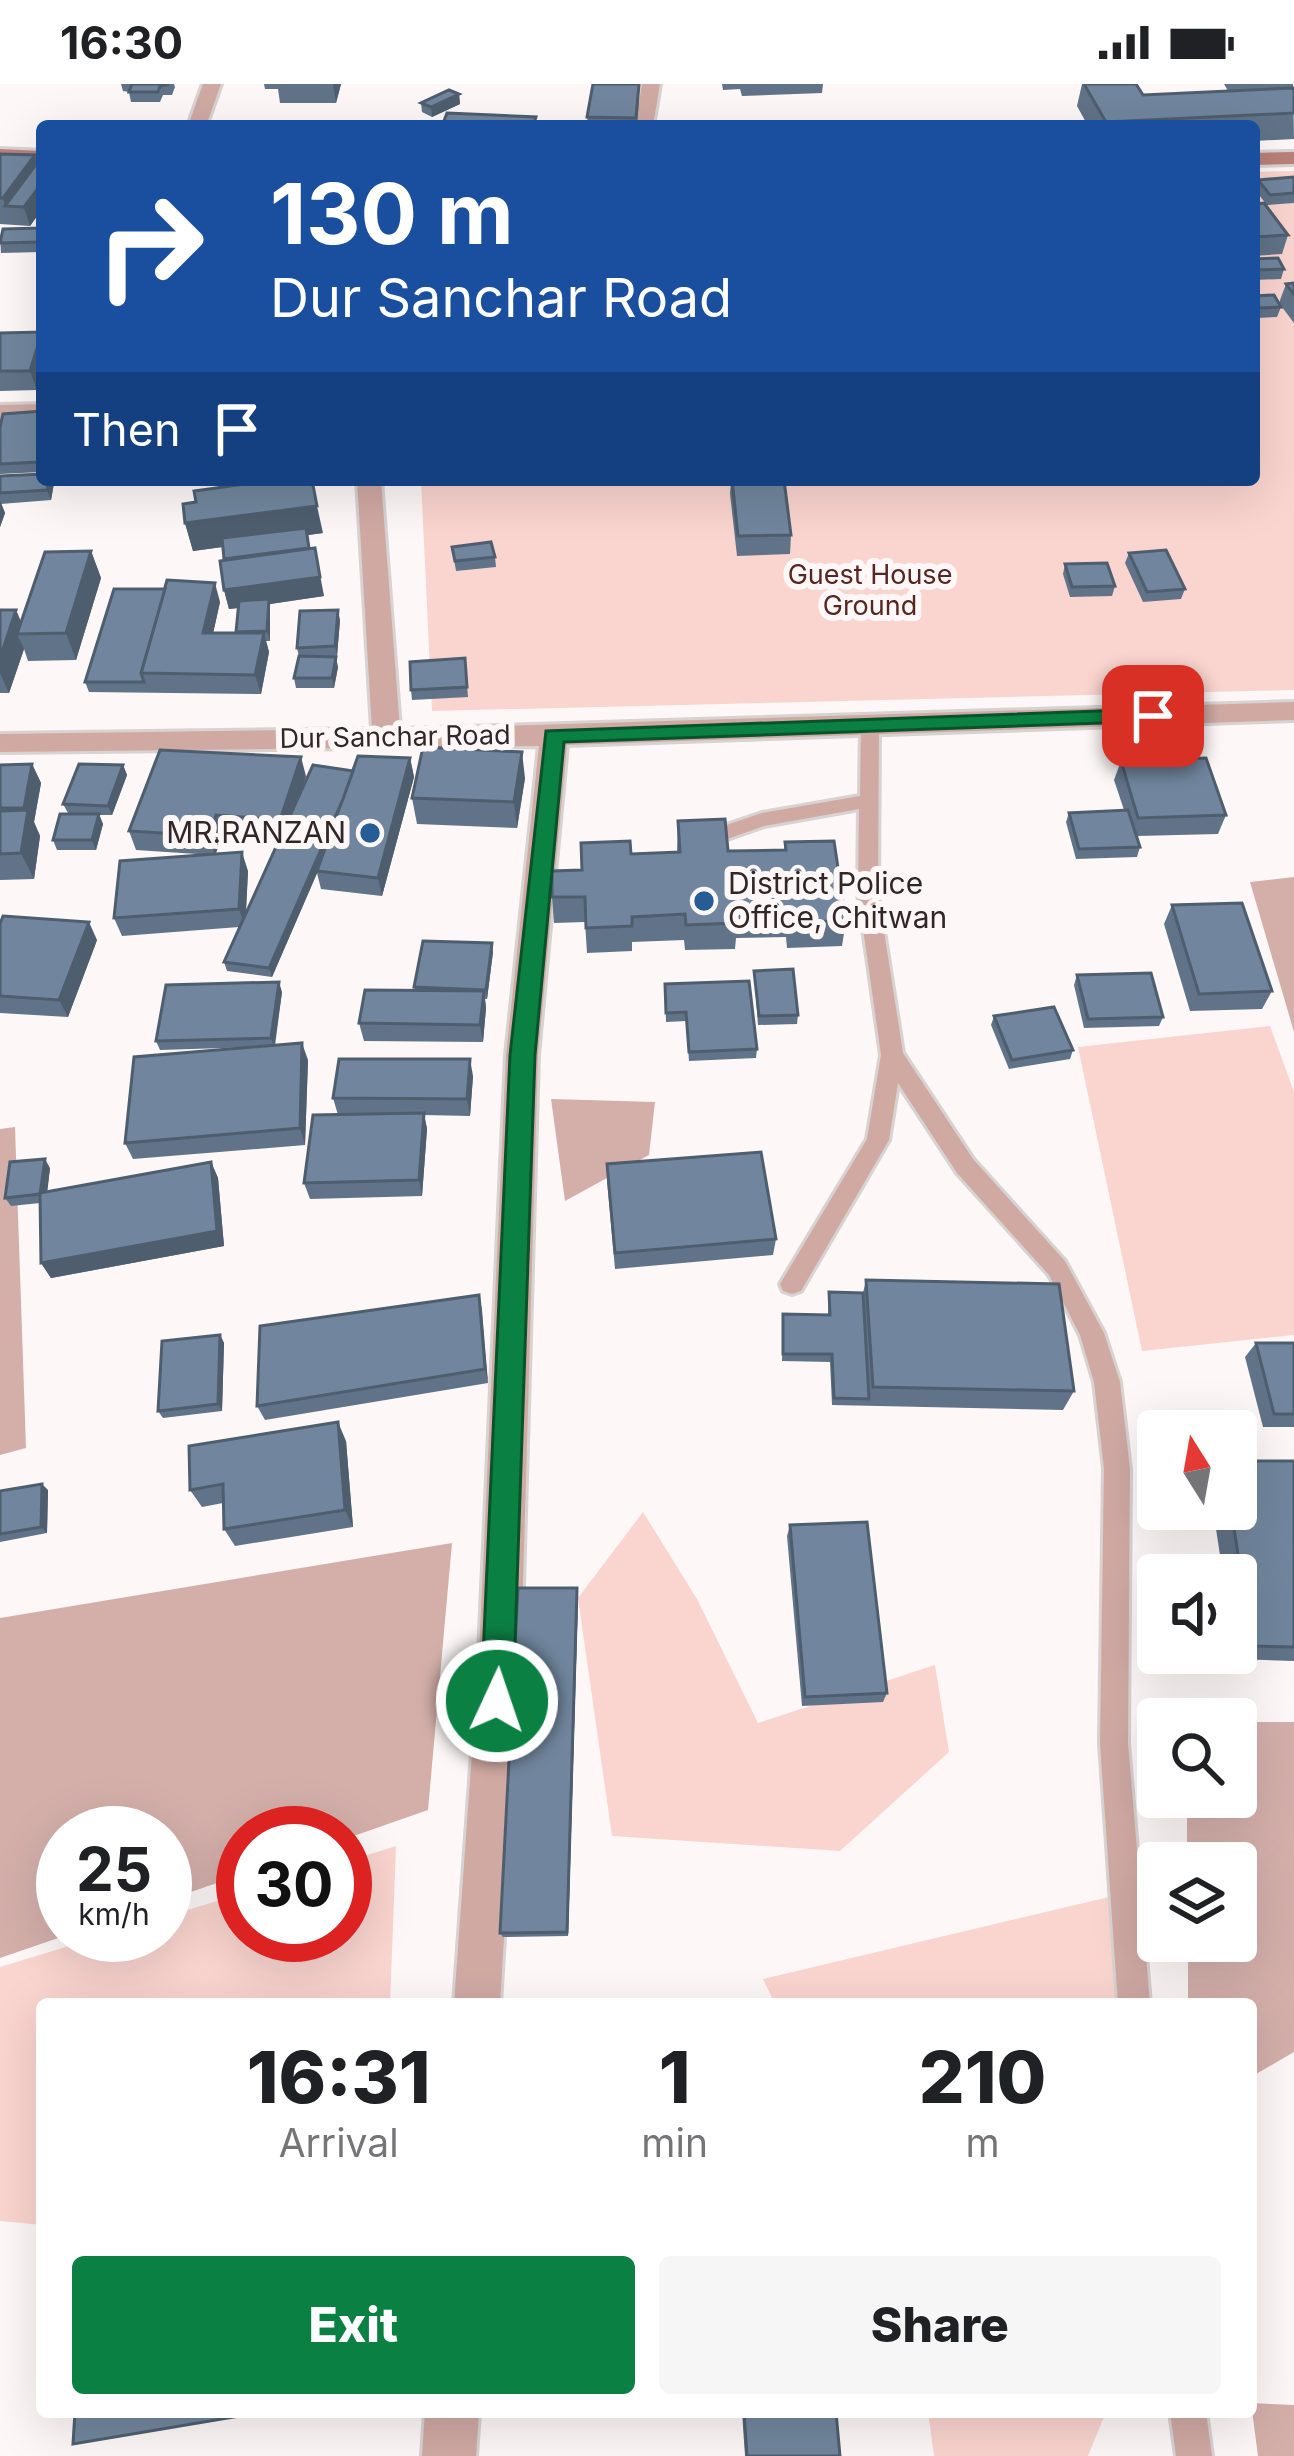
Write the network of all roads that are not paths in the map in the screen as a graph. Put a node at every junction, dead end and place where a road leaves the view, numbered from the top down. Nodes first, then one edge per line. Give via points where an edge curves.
1 (212, 84) edge
2 (651, 84) edge
3 (199, 120) edge
4 (645, 120) edge
5 (0, 155) edge
6 (36, 157) edge
7 (1294, 158) edge
8 (1260, 160) edge
9 (36, 411) edge
10 (0, 412) edge
11 (369, 486) edge
12 (1294, 711) edge
13 (870, 725) junction
14 (554, 736) junction
15 (387, 737) junction
16 (0, 743) edge
17 (866, 801) junction
18 (713, 836) edge
19 (892, 1055) junction
20 (792, 1284) dead end
21 (477, 1998) edge
22 (1134, 1998) edge
23 (452, 2418) edge
24 (1189, 2418) edge
25 (449, 2456) edge
26 (1194, 2456) edge

1 - 3 street
2 - 4 street
5 - 6 street
7 - 8 street
9 - 10 street
11 - 15 street
12 - 13 street, Dur Sanchar Road
13 - 14 street, Dur Sanchar Road
13 - 17 lane
14 - 15 street, Dur Sanchar Road
14 - 21 street via 523,1055 500,1655
15 - 16 street, Dur Sanchar Road
17 - 18 lane
17 - 19 lane via 868,893
19 - 20 lane via 878,1141
19 - 22 lane via 965,1166 1057,1268 1107,1382 1117,1469 1114,1743
23 - 25 street
24 - 26 lane

